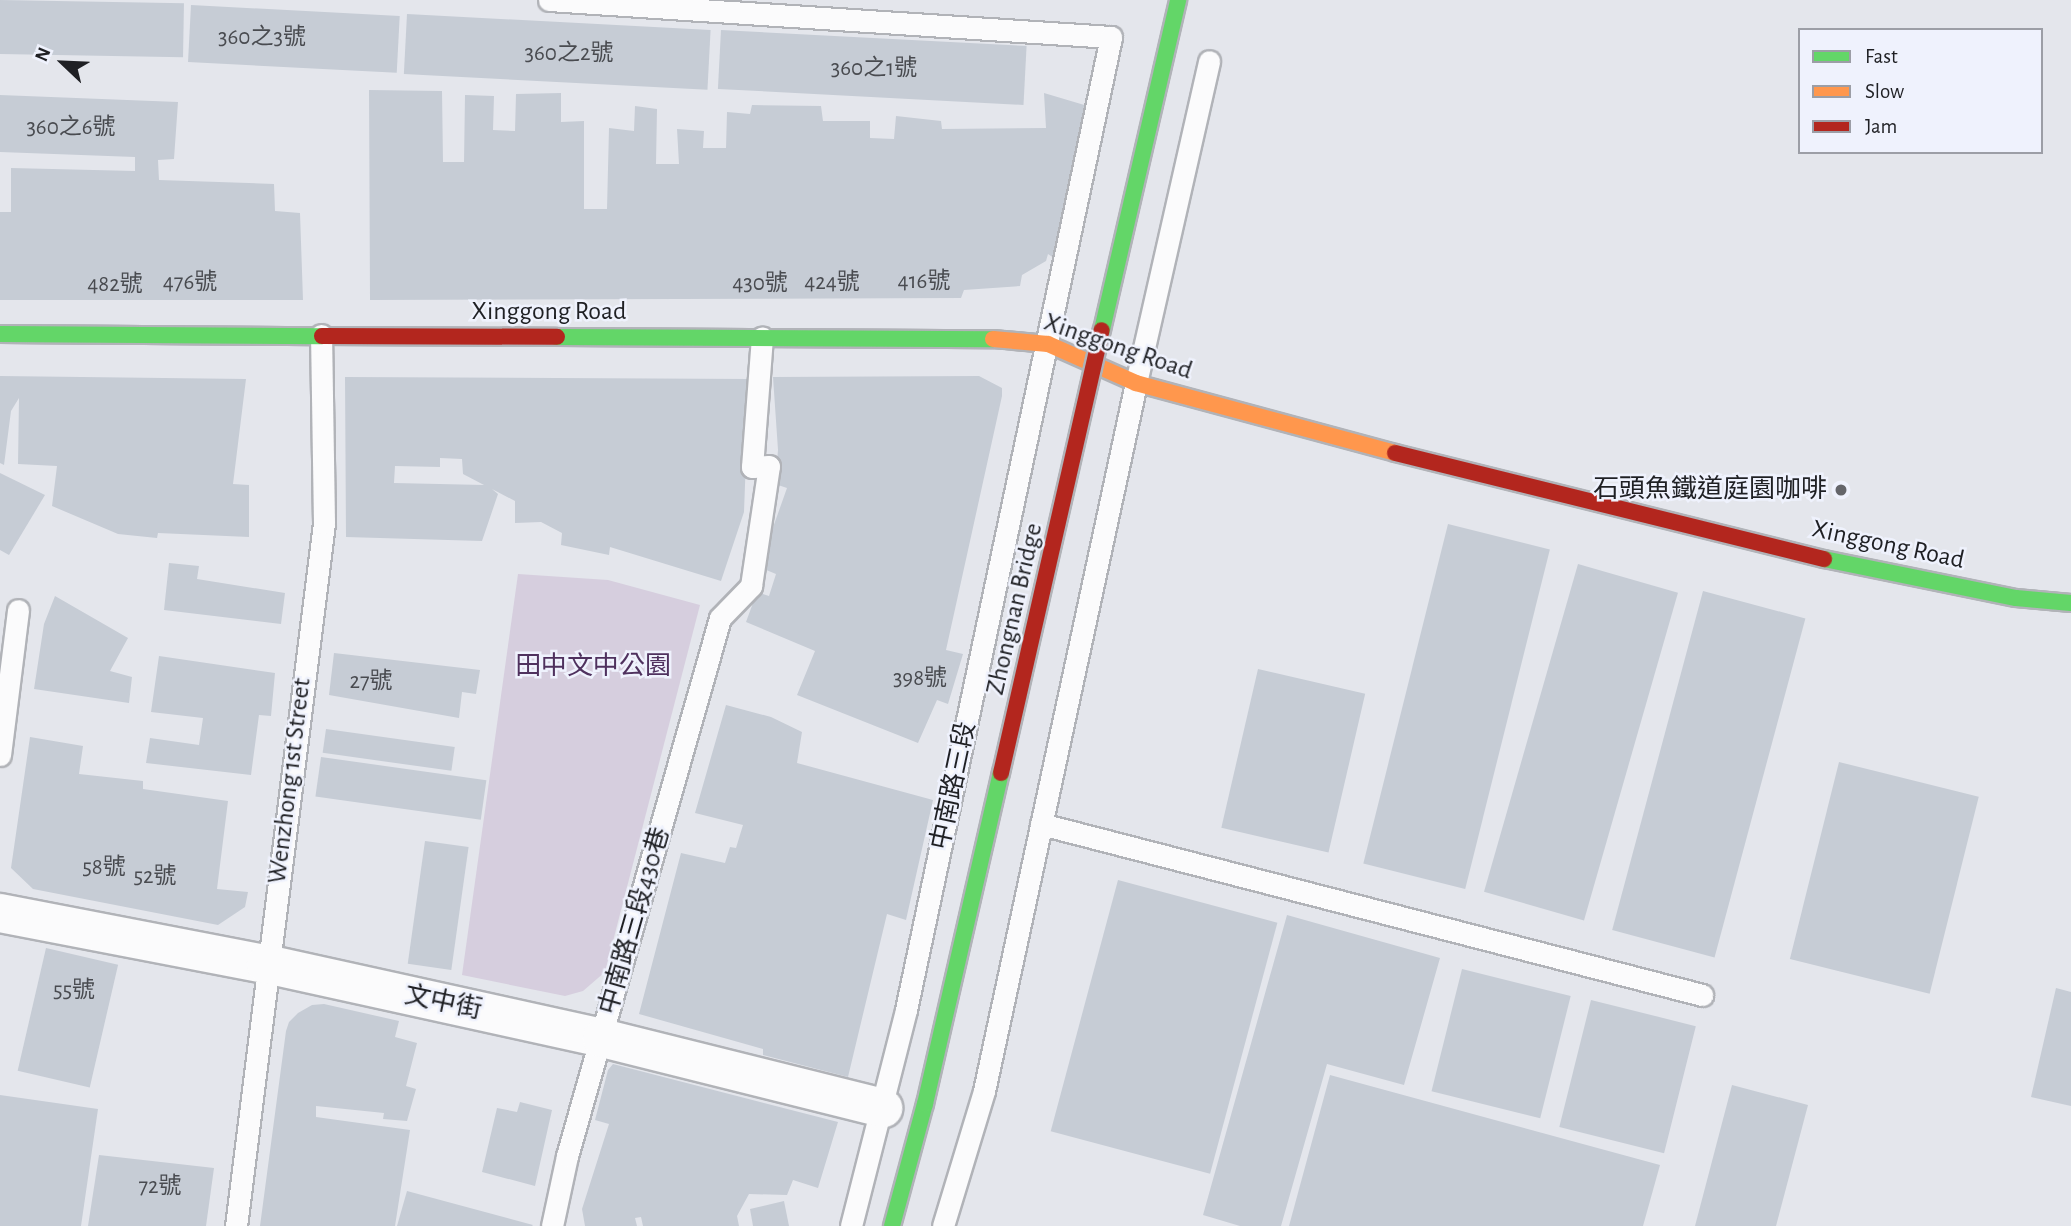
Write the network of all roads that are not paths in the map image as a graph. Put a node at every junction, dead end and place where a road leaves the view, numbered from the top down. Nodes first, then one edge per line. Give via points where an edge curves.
1 (549, 0) edge
2 (1178, 0) edge
3 (1209, 61) dead end
4 (0, 334) edge
5 (321, 335) junction
6 (762, 337) junction
7 (1048, 344) junction
8 (1136, 383) junction
9 (2071, 603) edge
10 (18, 610) dead end
11 (0, 755) edge
12 (1041, 824) junction
13 (0, 912) edge
14 (266, 964) junction
15 (1702, 995) dead end
16 (602, 1038) junction
17 (883, 1108) junction
18 (236, 1226) edge
19 (552, 1226) edge
20 (851, 1226) edge
21 (892, 1226) edge
22 (943, 1226) edge

1 - 7 lane, 中南路三段 via 1111,37
2 - 21 street, Zhongnan Bridge, bridge via 926,1104
3 - 8 lane
4 - 5 street, Xinggong Road
5 - 6 street, Xinggong Road
5 - 14 lane, Wenzhong 1st Street via 324,523
6 - 7 street, Xinggong Road via 1010,339
6 - 16 lane, 中南路三段430巷 via 752,467 769,466 751,586 720,618
7 - 8 street, Xinggong Road
7 - 17 lane, 中南路三段
8 - 9 street, Xinggong Road via 1342,440 1865,569 2016,598
8 - 12 lane
10 - 11 lane
12 - 15 lane
12 - 22 lane via 984,1091
13 - 14 street, 文中街
14 - 16 street, 文中街
14 - 18 lane, Wenzhong 1st Street
16 - 17 street, 文中街
16 - 19 lane, 中南路三段430巷
17 - 20 lane, 中南路三段

